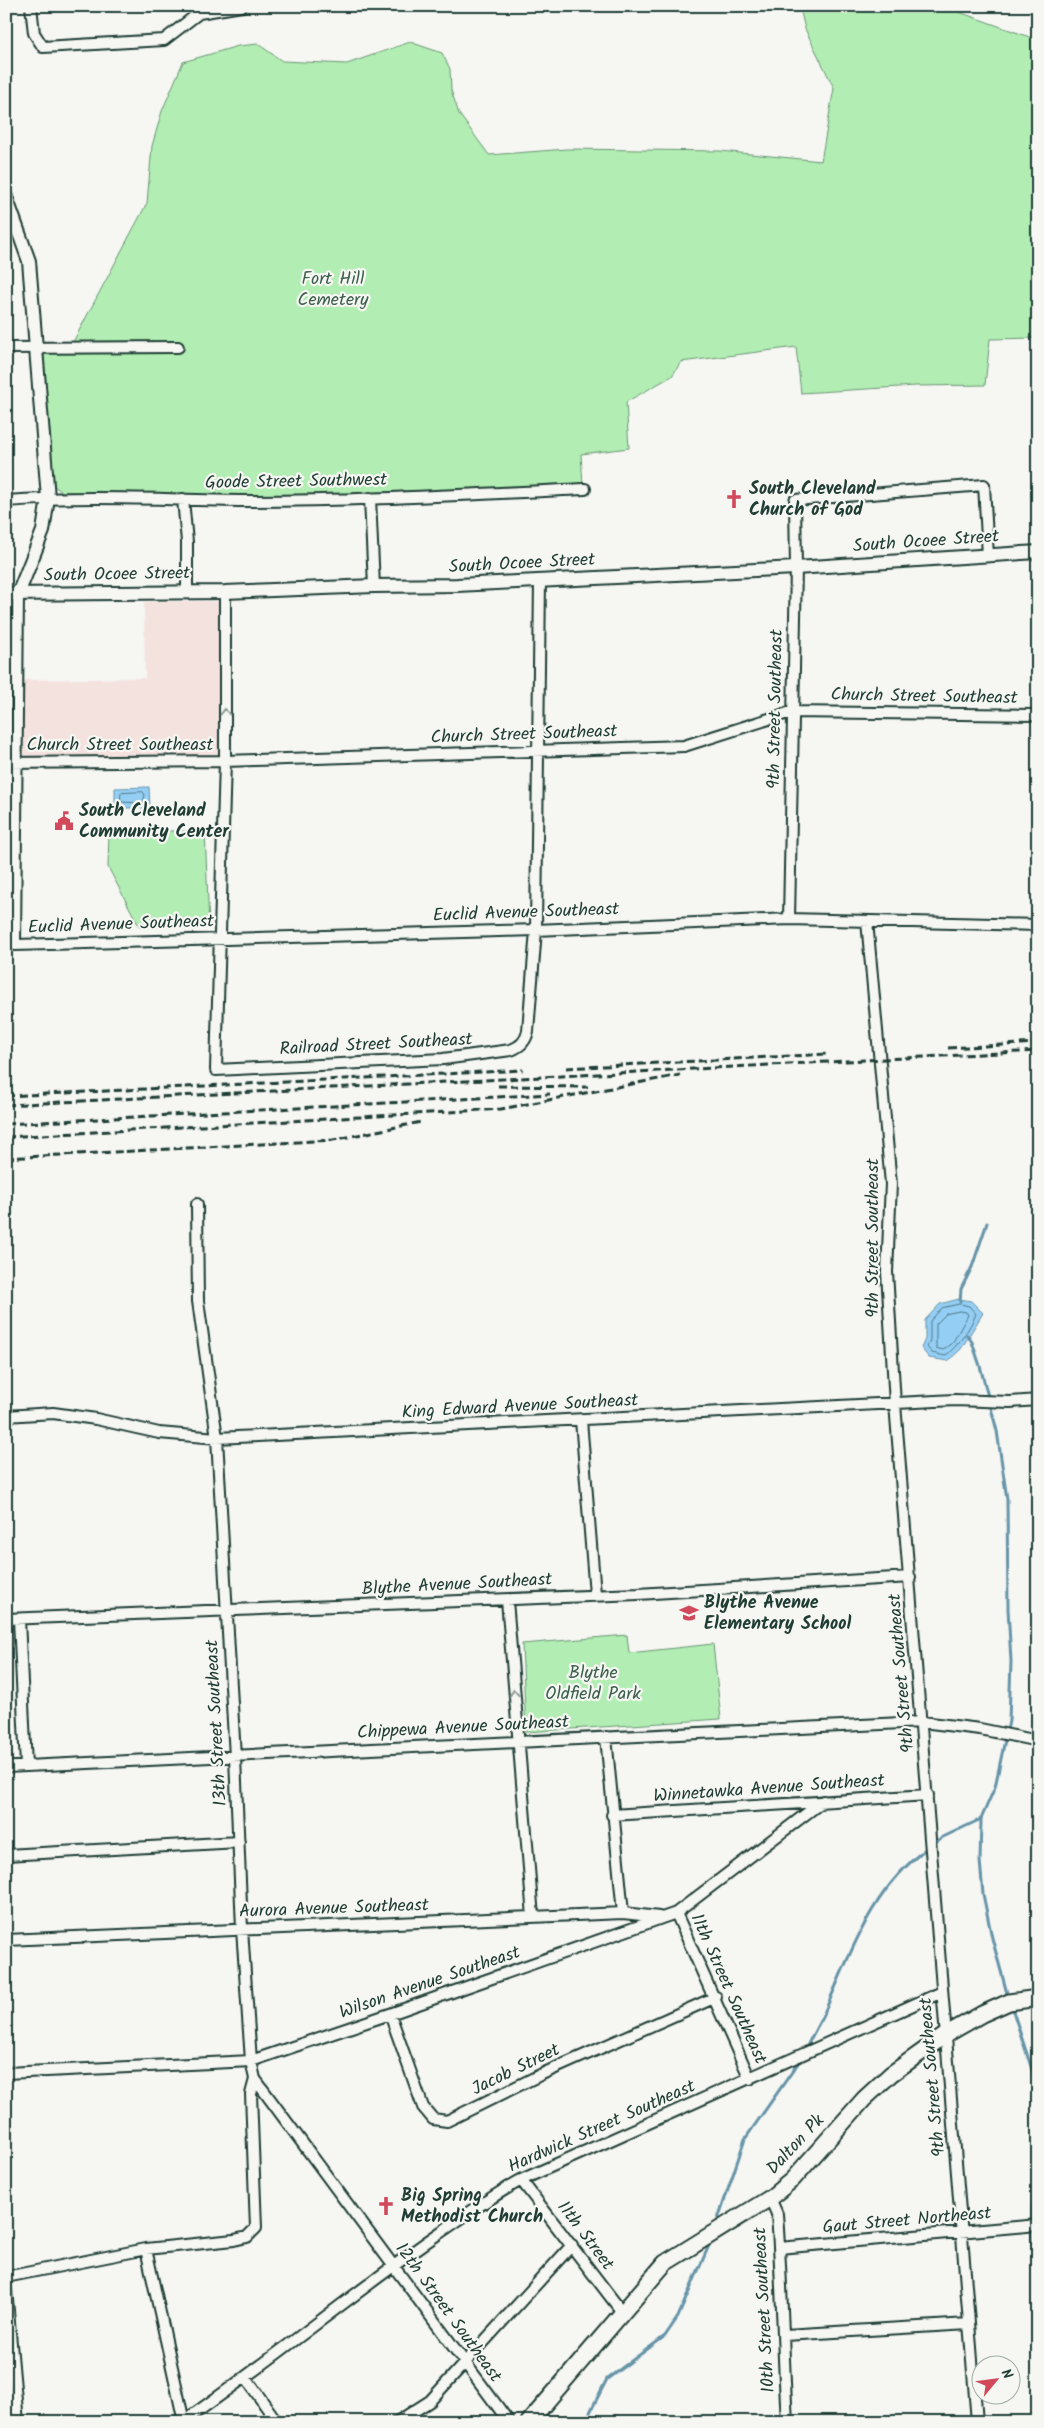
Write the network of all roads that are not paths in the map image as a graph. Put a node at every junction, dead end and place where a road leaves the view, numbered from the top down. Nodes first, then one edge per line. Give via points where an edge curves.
1 (31, 6) edge
2 (242, 6) edge
3 (361, 6) edge
4 (372, 6) edge
5 (6, 198) edge
6 (178, 347) dead end
7 (6, 348) edge
8 (36, 348) junction
9 (585, 489) dead end
10 (48, 498) junction
11 (370, 498) junction
12 (183, 499) junction
13 (6, 500) edge
14 (1038, 552) edge
15 (988, 556) junction
16 (796, 568) junction
17 (540, 581) junction
18 (374, 586) junction
19 (187, 591) junction
20 (225, 592) junction
21 (12, 594) edge
22 (791, 712) junction
23 (1038, 714) edge
24 (536, 751) junction
25 (225, 761) junction
26 (17, 762) junction
27 (6, 763) edge
28 (789, 919) junction
29 (867, 921) junction
30 (1038, 924) edge
31 (536, 930) junction
32 (219, 938) junction
33 (196, 1204) dead end
34 (1038, 1400) edge
35 (896, 1404) junction
36 (6, 1416) edge
37 (581, 1420) junction
38 (217, 1438) junction
39 (910, 1577) junction
40 (595, 1594) junction
41 (507, 1600) junction
42 (227, 1612) junction
43 (19, 1618) junction
44 (6, 1619) edge
45 (922, 1722) junction
46 (606, 1737) junction
47 (1038, 1741) edge
48 (517, 1742) junction
49 (235, 1757) junction
50 (26, 1766) junction
51 (6, 1767) edge
52 (928, 1795) junction
53 (823, 1801) junction
54 (612, 1815) junction
55 (239, 1842) junction
56 (6, 1855) edge
57 (623, 1913) junction
58 (676, 1913) junction
59 (533, 1917) junction
60 (663, 1918) junction
61 (242, 1929) junction
62 (6, 1940) edge
63 (942, 1992) junction
64 (716, 1997) junction
65 (1038, 1998) edge
66 (390, 2014) junction
67 (948, 2034) junction
68 (251, 2061) junction
69 (6, 2073) edge
70 (254, 2079) junction
71 (750, 2079) junction
72 (521, 2180) junction
73 (770, 2198) junction
74 (1038, 2225) edge
75 (962, 2233) junction
76 (572, 2245) junction
77 (780, 2248) junction
78 (146, 2249) junction
79 (393, 2265) junction
80 (6, 2277) edge
81 (6, 2288) edge
82 (622, 2312) junction
83 (969, 2324) junction
84 (785, 2335) junction
85 (464, 2363) junction
86 (246, 2378) junction
87 (182, 2421) edge
88 (18, 2422) edge
89 (277, 2422) edge
90 (397, 2422) edge
91 (509, 2422) edge
92 (528, 2422) edge
93 (787, 2422) edge
94 (978, 2422) edge

1 - 2 street via 34,33 43,47 164,40 199,13
3 - 4 street
5 - 8 street via 29,260
6 - 8 street
7 - 8 street
8 - 10 street
9 - 11 street, Goode Street Southwest
10 - 12 street, Goode Street Southwest
10 - 13 street, Goode Street Southwest
10 - 21 street via 43,531
11 - 12 street, Goode Street Southwest
11 - 18 street
12 - 19 street
14 - 15 street, South Ocoee Street
15 - 16 street, South Ocoee Street
15 - 16 street, 9th Street Southeast via 984,485 795,500
16 - 17 street, South Ocoee Street
16 - 22 street, 9th Street Southeast
17 - 18 street, South Ocoee Street
17 - 24 street
18 - 20 street, South Ocoee Street
19 - 20 street, South Ocoee Street
19 - 21 street, South Ocoee Street
25 -> 20 street
21 - 26 street
22 - 23 street, Church Street Southeast
22 - 24 street, Church Street Southeast via 684,746
22 - 28 street, 9th Street Southeast
24 - 25 street, Church Street Southeast
24 - 31 street
25 - 26 street, Church Street Southeast
25 - 32 street
26 - 27 street, Church Street Southeast
26 - 32 street, Euclid Avenue Southeast via 16,945
28 - 29 street, Euclid Avenue Southeast
28 - 31 street, Euclid Avenue Southeast
29 - 30 street, Euclid Avenue Southeast
29 - 35 street, 9th Street Southeast via 891,1184 886,1272
31 - 32 street, Euclid Avenue Southeast
31 - 32 street, Railroad Street Southeast via 528,1031 519,1047 477,1055 216,1070
33 - 38 street, 13th Street Southeast via 198,1301
34 - 35 street, King Edward Avenue Southeast
35 - 37 street, King Edward Avenue Southeast
35 - 39 street, 9th Street Southeast
36 - 38 street, King Edward Avenue Southeast via 53,1413 159,1433
37 - 38 street, King Edward Avenue Southeast
37 - 40 street
38 - 42 street, 13th Street Southeast
39 - 40 street, Blythe Avenue Southeast
39 - 45 street, 9th Street Southeast
40 - 41 street, Blythe Avenue Southeast
41 - 42 street, Blythe Avenue Southeast
48 -> 41 street
42 - 43 street, Blythe Avenue Southeast
42 - 49 street, 13th Street Southeast
43 - 44 street, Blythe Avenue Southeast
43 - 50 street
45 - 46 street, Chippewa Avenue Southeast
45 - 47 street, Chippewa Avenue Southeast
45 - 52 street, 9th Street Southeast
46 - 48 street, Chippewa Avenue Southeast
46 - 54 street
48 - 49 street, Chippewa Avenue Southeast
48 - 59 street
49 - 50 street, Chippewa Avenue Southeast
49 - 55 street, 13th Street Southeast
50 - 51 street, Chippewa Avenue Southeast
52 - 53 street, Winnetawka Avenue Southeast
52 - 63 street, 9th Street Southeast
53 - 54 street, Winnetawka Avenue Southeast
53 - 58 street, Wilson Avenue Southeast
54 - 57 street
55 - 56 street
55 - 61 street, 13th Street Southeast
57 - 59 street, Aurora Avenue Southeast
57 - 60 street, Aurora Avenue Southeast
58 - 60 street, Wilson Avenue Southeast
58 - 64 street, 11th Street Southeast
59 - 61 street, Aurora Avenue Southeast
60 - 66 street, Wilson Avenue Southeast
61 - 62 street, Aurora Avenue Southeast
61 - 68 street, 13th Street Southeast
63 - 67 street, 9th Street Southeast
63 - 71 street, Hardwick Street Southeast
64 - 66 street, Jacob Street via 542,2074 447,2121 433,2118 423,2107
64 - 71 street, 11th Street Southeast
65 - 67 main road, Dalton Pk via 1009,2002
66 - 68 street, Wilson Avenue Southeast
67 - 73 main road, Dalton Pk via 892,2074 864,2099 792,2180
67 - 75 street, 9th Street Southeast
68 - 69 street, Wilson Avenue Southeast
68 - 70 street, 13th Street Southeast
70 - 78 street, 13th Street Southeast via 250,2094 256,2228 247,2237 234,2240
70 - 79 street, 12th Street Southeast
71 - 72 street, Hardwick Street Southeast
72 - 76 street, 11th Street
72 - 79 street, Hardwick Street Southeast
73 - 77 street, 10th Street Southeast via 777,2214
73 - 82 main road, Dalton Pk via 674,2256
74 - 75 street, Gaut Street Northeast
75 - 77 street, Gaut Street Northeast
75 - 83 street, 9th Street Southeast
76 - 82 street, 11th Street
76 - 85 street
77 - 84 street, 10th Street Southeast
78 - 80 street
78 - 87 street
79 - 85 street, 12th Street Southeast
79 - 86 street, Hardwick Street Southeast
81 - 88 street
82 - 92 main road, Dalton Pk
83 - 84 street
83 - 94 street, 9th Street Southeast
84 - 93 street, 10th Street Southeast
85 - 90 street via 430,2401
85 - 91 street, 12th Street Southeast
86 - 87 street, Hardwick Street Southeast
86 - 89 street

